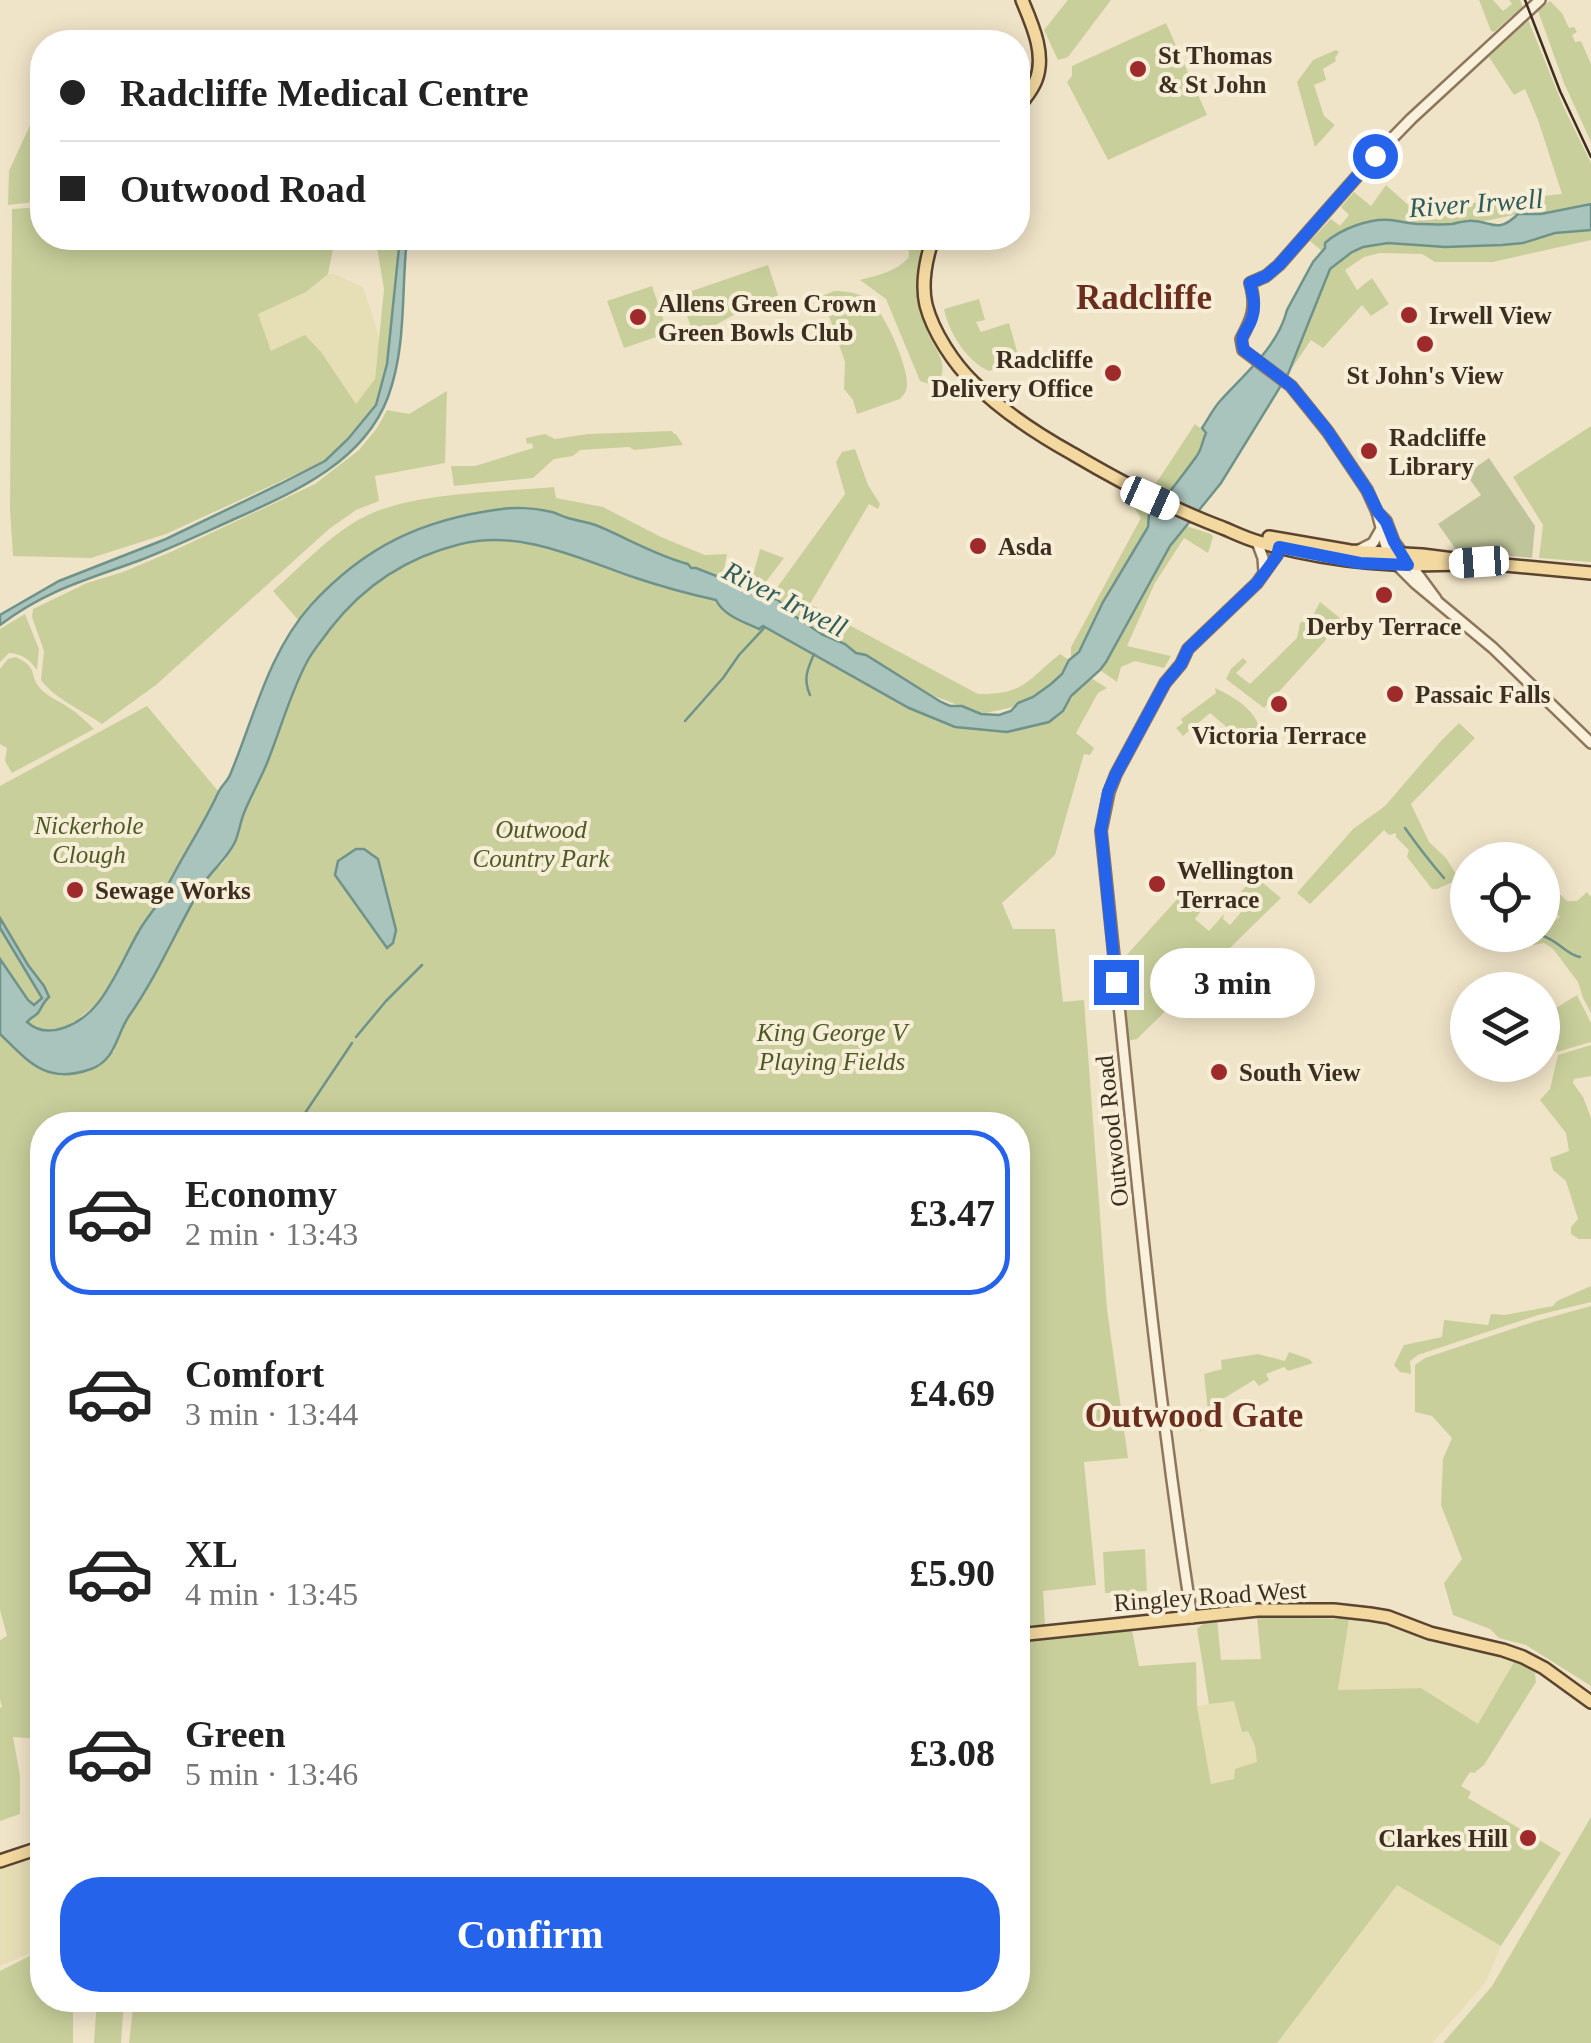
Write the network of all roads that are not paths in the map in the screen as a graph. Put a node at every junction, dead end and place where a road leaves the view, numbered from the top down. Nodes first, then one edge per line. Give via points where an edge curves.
1 (1022, 0) edge
2 (1540, 0) edge
3 (1030, 89) edge
4 (930, 250) edge
5 (1378, 512) junction
6 (1221, 527) junction
7 (1381, 529) junction
8 (1256, 542) junction
9 (1277, 544) junction
10 (1350, 551) junction
11 (1399, 559) junction
12 (1479, 562) junction
13 (1449, 565) junction
14 (1264, 572) junction
15 (1591, 573) edge
16 (1428, 587) junction
17 (1436, 599) junction
18 (1591, 743) edge
19 (1192, 1618) junction
20 (1030, 1634) edge
21 (1591, 1702) edge
22 (30, 1852) edge
23 (0, 1861) edge

1 - 3 main road via 1039,61
2 - 5 street via 1391,139 1279,265 1250,283 1254,308 1240,339 1244,350 1286,382 1328,432
4 - 6 main road via 926,303 934,325 964,373 999,407 1150,498
5 - 7 street
5 - 11 street
6 - 8 main road
6 - 9 main road
7 - 10 street via 1370,546
7 - 11 street
8 - 9 main road
8 - 14 street
9 - 10 main road
9 - 11 main road via 1360,563
9 - 14 street, Outwood Road via 1277,556
10 - 11 main road
11 - 12 main road
11 - 13 main road
11 - 16 street
11 - 17 street
12 - 13 main road
12 - 15 main road
13 - 16 street via 1432,572
14 - 19 street, Outwood Road via 1188,649 1165,683 1108,792 1101,830 1171,1481
16 - 17 street
17 - 18 street
19 - 20 main road, Ringley Road West
19 - 21 main road, Ringley Road West via 1258,1610 1379,1615 1524,1657
22 - 23 main road

